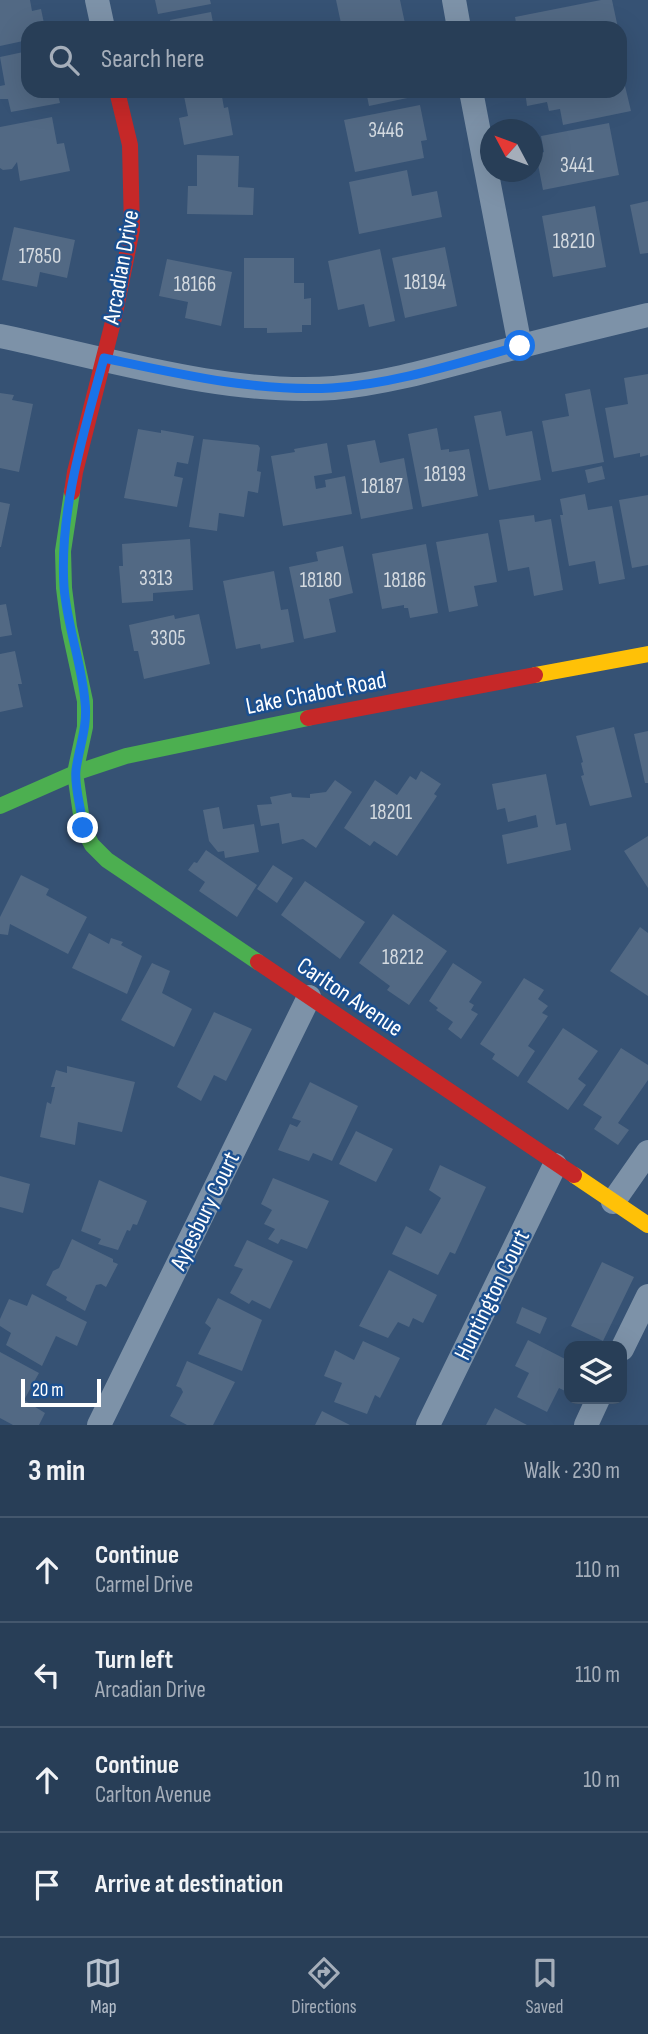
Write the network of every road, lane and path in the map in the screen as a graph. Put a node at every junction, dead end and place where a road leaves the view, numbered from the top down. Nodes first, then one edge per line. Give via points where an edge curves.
1 (97, 0) edge
2 (454, 0) edge
3 (102, 21) edge
4 (458, 21) edge
5 (119, 98) edge
6 (472, 98) edge
7 (648, 315) edge
8 (0, 336) edge
9 (520, 346) junction
10 (104, 358) junction
11 (648, 654) edge
12 (75, 773) junction
13 (0, 806) edge
14 (309, 997) junction
15 (648, 1152) edge
16 (555, 1164) junction
17 (613, 1202) junction
18 (648, 1225) edge
19 (648, 1296) edge
20 (626, 1341) edge
21 (596, 1404) edge
22 (99, 1425) edge
23 (428, 1425) edge
24 (586, 1425) edge

1 - 3 street
2 - 4 street
5 - 10 street, Arcadian Drive via 130,145 132,229
6 - 9 street
7 - 9 street
8 - 10 street
9 - 10 street via 421,373 331,388 248,385
10 - 12 street, Arcadian Drive via 75,472 63,551 69,627 85,701 85,727
11 - 12 street, Lake Chabot Road via 253,728 126,756
12 - 13 street, Lake Chabot Road
12 - 14 street, Carlton Avenue via 83,828 99,853
14 - 16 street, Carlton Avenue
14 - 22 street, Aylesbury Court
15 - 17 street
16 - 17 street, Carlton Avenue
16 - 23 street, Huntington Court
17 - 18 street, Carlton Avenue
19 - 20 street
21 - 24 street

